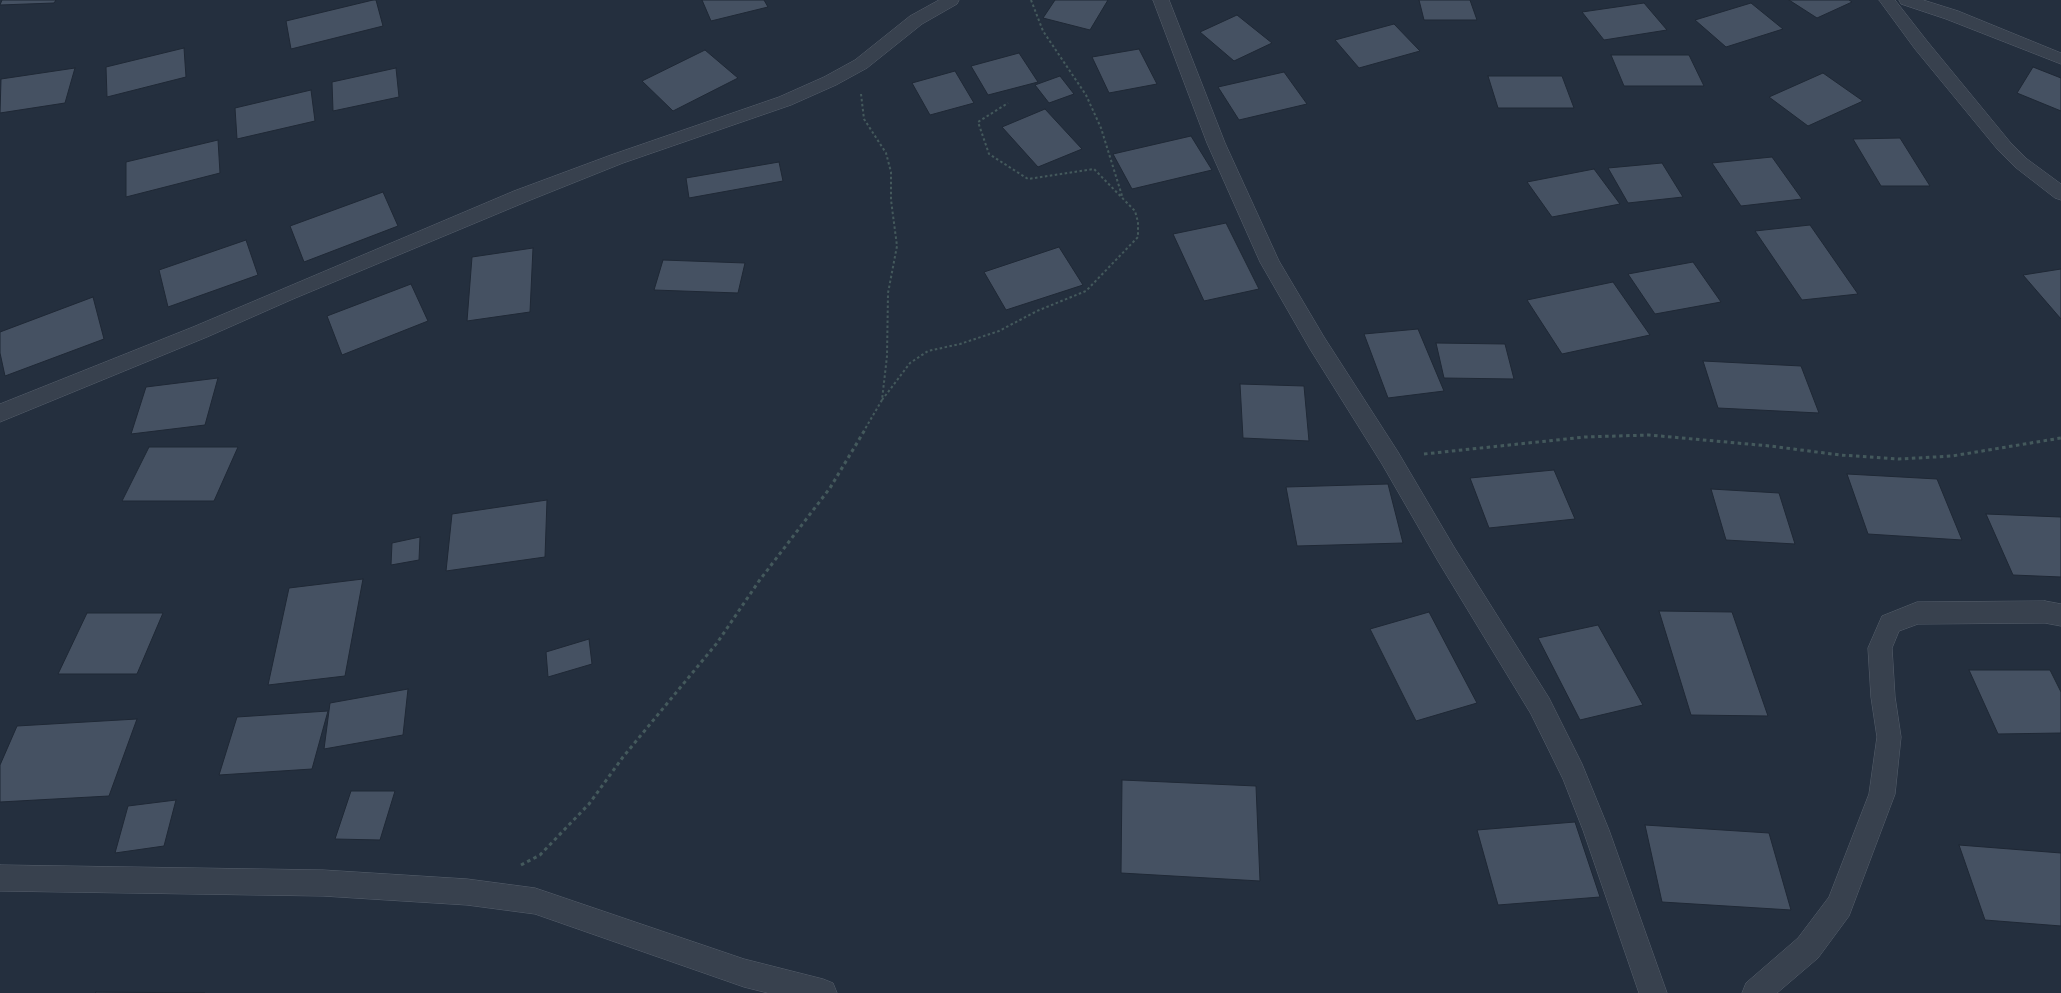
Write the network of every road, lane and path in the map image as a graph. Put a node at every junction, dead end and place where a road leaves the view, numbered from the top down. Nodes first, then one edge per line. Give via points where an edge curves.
1 (951, 0) edge
2 (1031, 0) edge
3 (1161, 0) edge
4 (1887, 0) edge
5 (1908, 0) edge
6 (2061, 59) edge
7 (861, 64) junction
8 (1008, 103) dead end
9 (2061, 193) edge
10 (1123, 199) junction
11 (882, 400) junction
12 (0, 413) edge
13 (2061, 438) edge
14 (1390, 458) junction
15 (2061, 615) edge
16 (520, 865) dead end
17 (0, 878) edge
18 (750, 983) edge
19 (823, 993) edge
20 (1653, 993) edge
21 (1756, 993) edge

1 - 7 street via 916,20
2 - 10 path via 1043,31 1086,95 1101,128
3 - 14 street via 1219,150 1270,262 1317,343
4 - 9 street via 2004,146 2021,164
5 - 6 street
7 - 11 path via 864,119 886,153 891,172 890,200 897,246 888,293 887,356
7 - 12 street via 785,101 521,196 200,332
8 - 10 path via 978,122 989,154 1028,179 1094,169
10 - 11 path via 1135,211 1138,237 1086,292 1037,311 999,331 928,351 910,363
11 - 16 path via 830,488 759,581 717,643 623,757 590,804 540,855
13 - 14 path via 1952,456 1900,459 1649,435 1585,437
14 - 20 street via 1540,706 1573,773 1596,830
15 - 21 street via 2044,612 1917,613 1890,624 1880,648 1889,737 1882,794 1839,906 1808,948
17 - 18 street via 322,883 467,892 536,901
18 - 19 street

